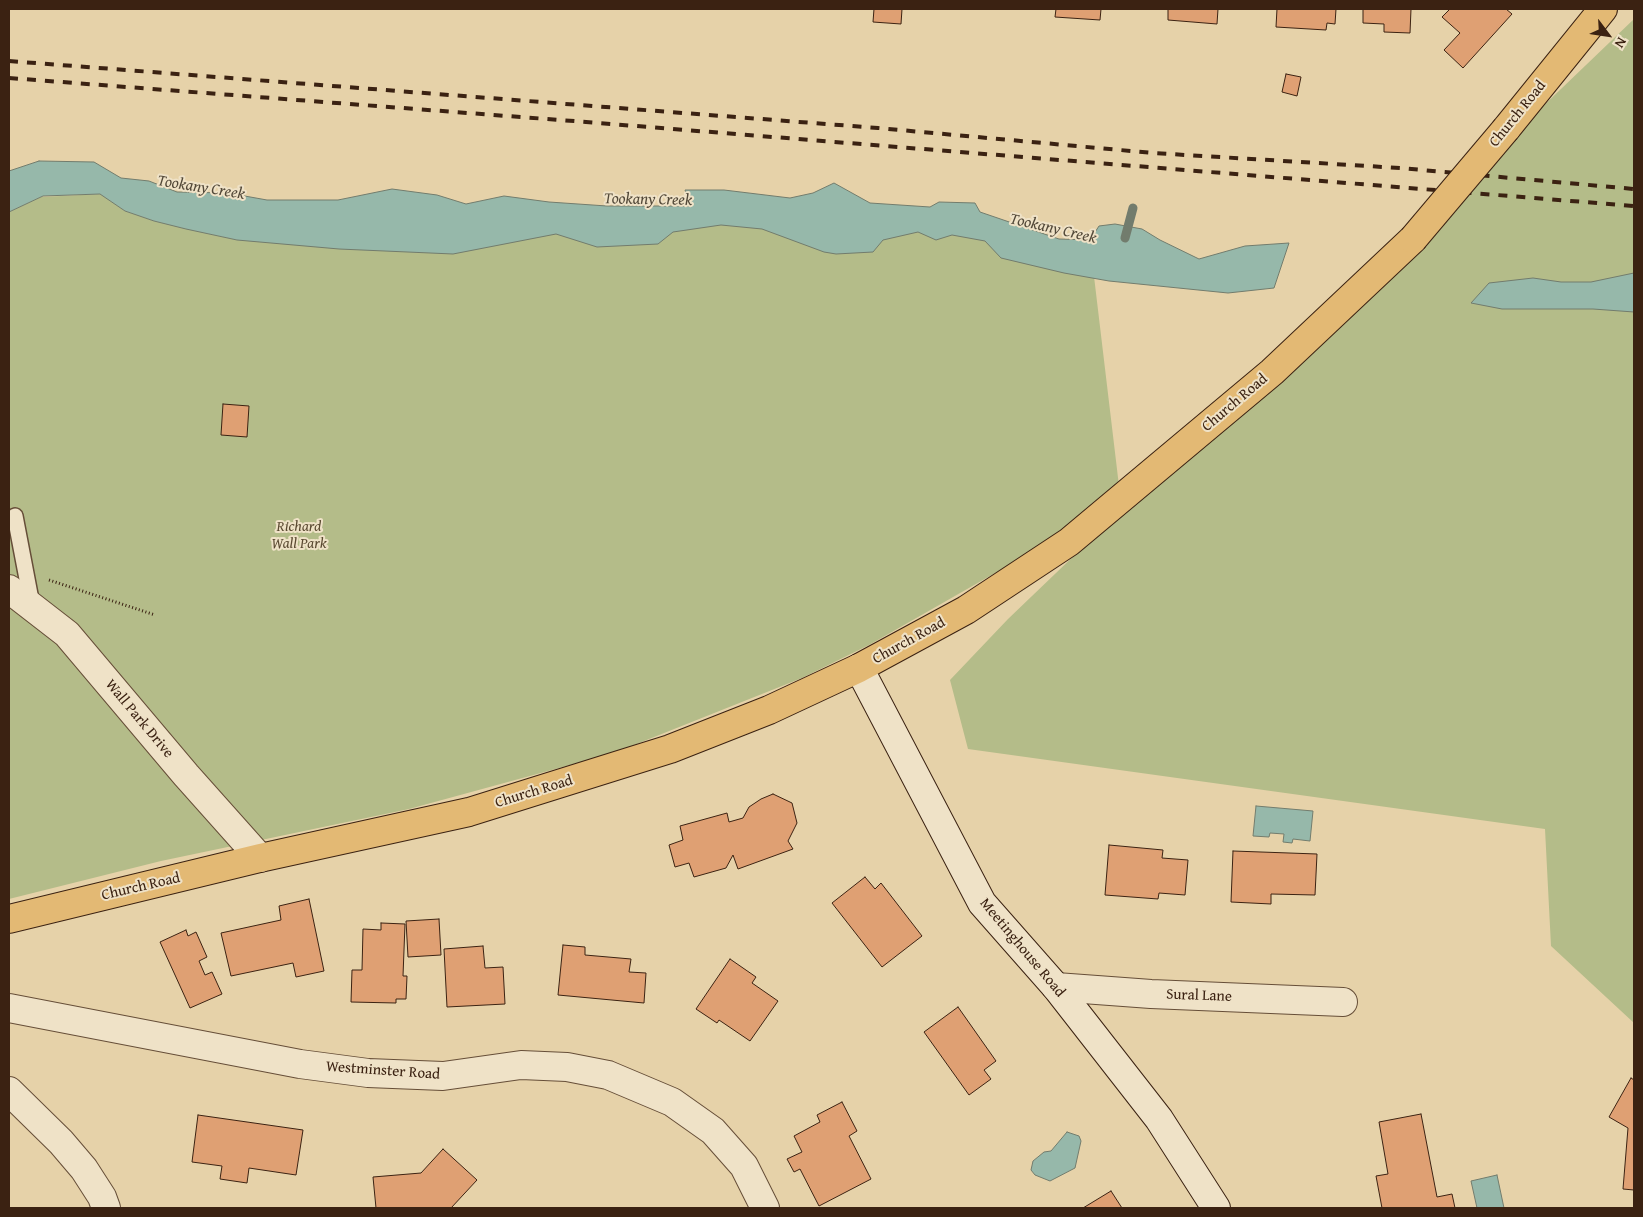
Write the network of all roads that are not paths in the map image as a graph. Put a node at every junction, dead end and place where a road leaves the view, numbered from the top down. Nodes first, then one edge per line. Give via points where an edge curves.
1 (1603, 9) edge
2 (15, 516) dead end
3 (17, 580) edge
4 (859, 668) junction
5 (260, 858) junction
6 (9, 918) edge
7 (1056, 986) junction
8 (1342, 1002) dead end
9 (9, 1008) edge
10 (9, 1092) edge
11 (106, 1208) edge
12 (765, 1208) edge
13 (1216, 1208) edge

1 - 4 main road, Church Road, bridge via 1413,239 1272,372 1069,542 966,610
2 - 3 lane
3 - 5 street, Wall Park Drive via 32,607 67,634
4 - 5 main road, Church Road via 769,710 670,749 469,812
4 - 7 street, Meetinghouse Road via 982,903
5 - 6 main road, Church Road
7 - 8 street, Sural Lane via 1150,994
7 - 13 street, Meetinghouse Road via 1159,1119
9 - 12 street, Westminster Road via 300,1064 368,1073 443,1076 521,1065 567,1067 608,1075 672,1102 713,1130 744,1166
10 - 11 street via 84,1169

